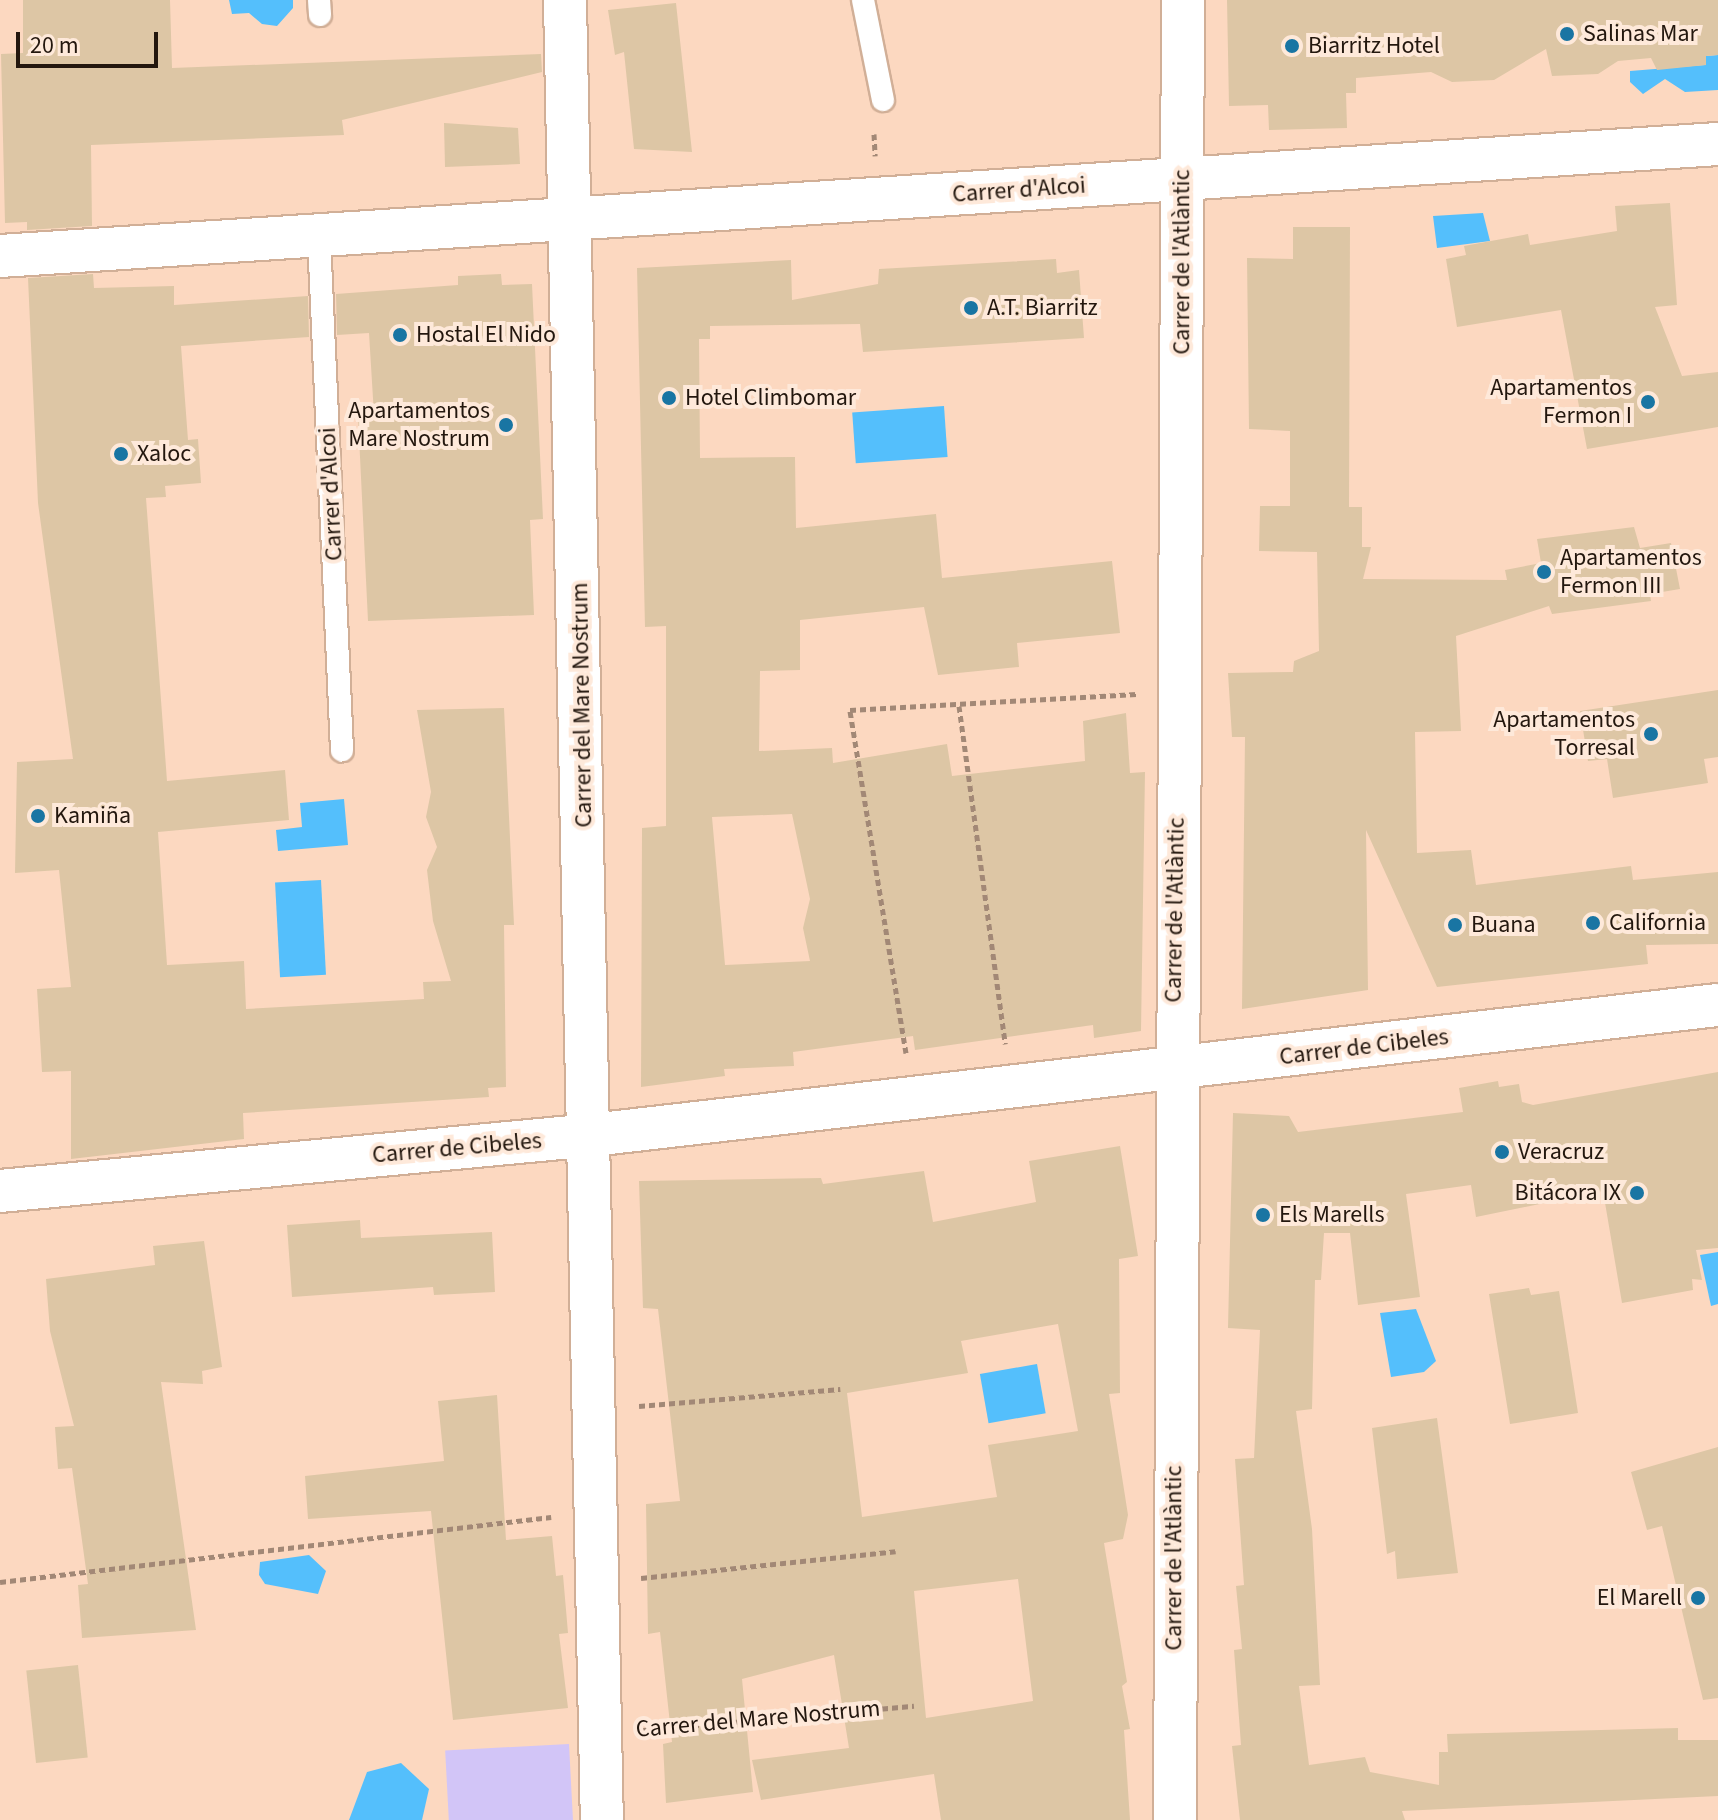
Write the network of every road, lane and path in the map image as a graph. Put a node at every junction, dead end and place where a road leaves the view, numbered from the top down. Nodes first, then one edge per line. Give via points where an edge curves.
1 (565, 0) edge
2 (863, 0) edge
3 (1183, 0) edge
4 (883, 100) joint
5 (1718, 144) edge
6 (1183, 179) junction
7 (877, 201) junction
8 (571, 224) junction
9 (319, 238) junction
10 (0, 256) edge
11 (1177, 697) junction
12 (959, 706) junction
13 (342, 750) dead end
14 (1718, 1005) edge
15 (1174, 1070) junction
16 (1011, 1089) junction
17 (914, 1100) junction
18 (592, 1135) junction
19 (0, 1191) edge
20 (840, 1389) dead end
21 (594, 1410) junction
22 (595, 1512) junction
23 (896, 1551) dead end
24 (0, 1582) edge
25 (596, 1582) junction
26 (914, 1706) dead end
27 (602, 1733) junction
28 (602, 1820) edge
29 (1175, 1820) edge

1 - 8 street, Carrer del Mare Nostrum
2 - 4 lane
3 - 6 street, Carrer de l'Atlàntic
4 - 7 path via 873,117
5 - 6 street, Carrer d'Alcoi
6 - 7 street, Carrer d'Alcoi
6 - 11 street, Carrer de l'Atlàntic
7 - 8 street, Carrer d'Alcoi
8 - 9 street, Carrer d'Alcoi
8 - 18 street, Carrer del Mare Nostrum
9 - 10 street, Carrer d'Alcoi
9 - 13 lane, Carrer d'Alcoi
11 - 12 path
11 - 15 street, Carrer de l'Atlàntic
12 - 16 path
12 - 17 path via 850,710
14 - 15 street, Carrer de Cibeles
15 - 16 street, Carrer de Cibeles
15 - 29 street, Carrer de l'Atlàntic
16 - 17 street, Carrer de Cibeles
17 - 18 street, Carrer de Cibeles
18 - 19 street, Carrer de Cibeles
18 - 21 street, Carrer del Mare Nostrum
20 - 21 path
21 - 22 street, Carrer del Mare Nostrum
22 - 24 path
22 - 25 street, Carrer del Mare Nostrum
23 - 25 path
25 - 27 street, Carrer del Mare Nostrum
26 - 27 path, Carrer del Mare Nostrum
27 - 28 street, Carrer del Mare Nostrum

